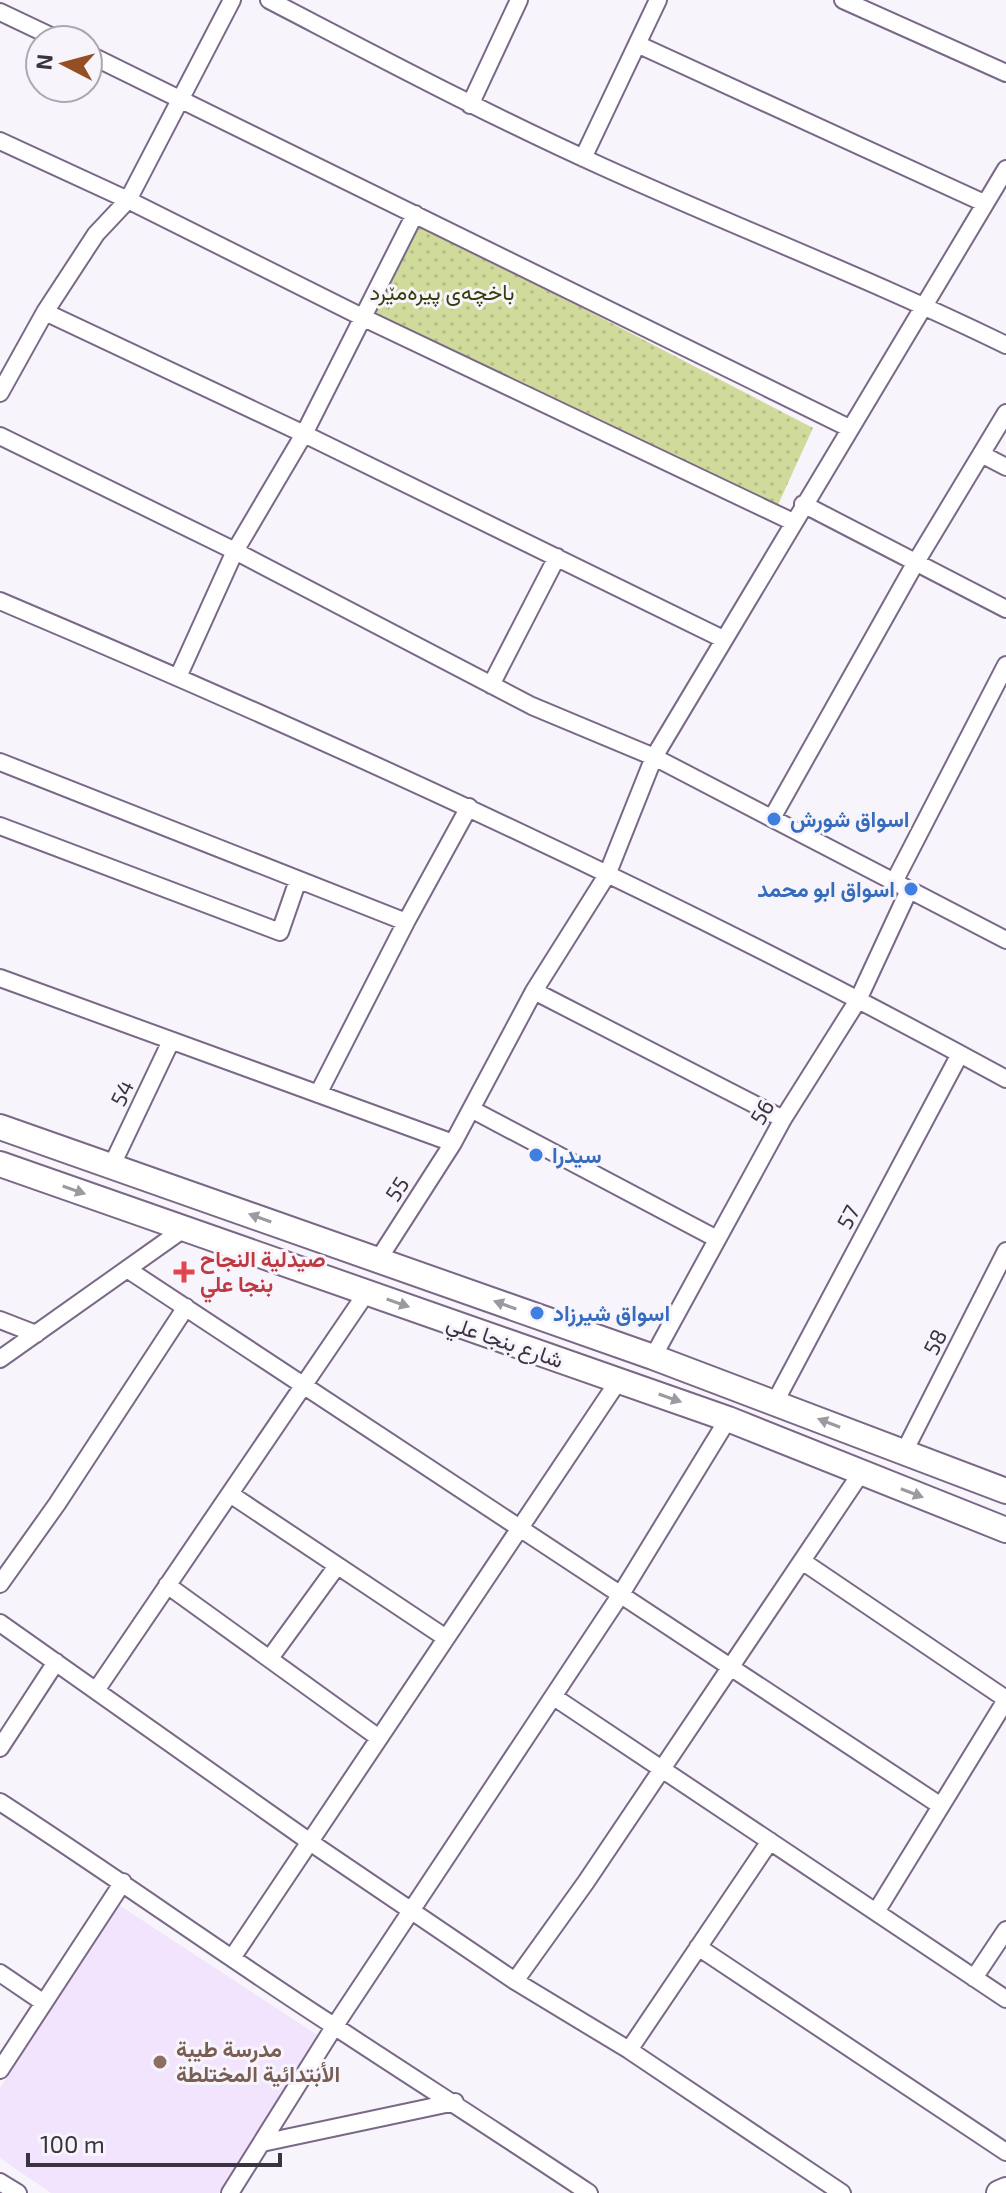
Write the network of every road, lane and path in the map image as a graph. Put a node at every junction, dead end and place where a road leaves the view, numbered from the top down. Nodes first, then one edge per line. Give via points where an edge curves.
1 (232, 0) edge
2 (269, 0) edge
3 (519, 0) edge
4 (658, 0) edge
5 (843, 0) edge
6 (0, 12) edge
7 (25, 24) edge
8 (637, 44) junction
9 (104, 62) edge
10 (1006, 73) edge
11 (181, 98) junction
12 (470, 105) junction
13 (0, 141) edge
14 (583, 158) junction
15 (1006, 169) edge
16 (994, 198) edge
17 (128, 200) junction
18 (415, 214) junction
19 (923, 304) junction
20 (45, 312) junction
21 (364, 318) junction
22 (1006, 345) edge
23 (0, 393) edge
24 (1006, 413) edge
25 (849, 428) junction
26 (304, 434) junction
27 (0, 436) edge
28 (981, 454) junction
29 (1006, 467) edge
30 (803, 504) junction
31 (793, 522) junction
32 (235, 551) junction
33 (557, 557) junction
34 (916, 562) junction
35 (0, 601) edge
36 (1006, 609) edge
37 (723, 639) junction
38 (1006, 665) edge
39 (178, 677) junction
40 (491, 685) junction
41 (654, 757) junction
42 (0, 762) edge
43 (469, 807) junction
44 (772, 818) junction
45 (0, 826) edge
46 (607, 875) junction
47 (298, 880) junction
48 (902, 886) junction
49 (406, 922) junction
50 (1006, 940) edge
51 (0, 978) edge
52 (534, 991) junction
53 (858, 1000) junction
54 (171, 1041) junction
55 (960, 1054) junction
56 (1006, 1079) edge
57 (318, 1094) junction
58 (471, 1109) junction
59 (783, 1119) junction
60 (0, 1127) edge
61 (453, 1143) junction
62 (0, 1164) edge
63 (112, 1165) junction
64 (185, 1228) junction
65 (717, 1239) junction
66 (1006, 1251) edge
67 (378, 1260) junction
68 (127, 1269) junction
69 (452, 1286) junction
70 (367, 1292) junction
71 (186, 1307) junction
72 (442, 1318) junction
73 (0, 1320) edge
74 (36, 1334) junction
75 (653, 1357) junction
76 (0, 1359) edge
77 (619, 1380) junction
78 (304, 1385) junction
79 (775, 1402) junction
80 (728, 1419) junction
81 (904, 1452) junction
82 (861, 1473) junction
83 (1006, 1491) edge
84 (230, 1494) junction
85 (520, 1528) junction
86 (1006, 1530) edge
87 (802, 1561) junction
88 (337, 1566) junction
89 (0, 1584) edge
90 (167, 1585) junction
91 (621, 1594) junction
92 (0, 1623) edge
93 (446, 1638) junction
94 (270, 1658) junction
95 (56, 1662) junction
96 (731, 1667) junction
97 (97, 1689) junction
98 (554, 1697) junction
99 (1006, 1699) edge
100 (379, 1738) junction
101 (0, 1748) edge
102 (662, 1768) junction
103 (0, 1802) edge
104 (941, 1806) junction
105 (770, 1841) junction
106 (310, 1842) junction
107 (123, 1882) junction
108 (412, 1911) junction
109 (876, 1912) junction
110 (1006, 1930) edge
111 (698, 1947) junction
112 (232, 1958) junction
113 (0, 1973) edge
114 (974, 1978) junction
115 (515, 1981) junction
116 (1006, 1999) edge
117 (44, 2003) junction
118 (334, 2027) junction
119 (629, 2050) junction
120 (0, 2070) edge
121 (455, 2102) junction
122 (262, 2143) junction
123 (1006, 2152) edge
124 (0, 2182) edge
125 (1006, 2190) edge
126 (18, 2193) edge
127 (230, 2193) edge
128 (589, 2193) edge
129 (842, 2193) edge
130 (999, 2193) edge

1 - 11 street
2 - 12 street
3 - 12 street
4 - 8 street
5 - 10 street
6 - 7 street
8 - 14 street
8 - 16 street
9 - 11 street
11 - 17 street
11 - 18 street
12 - 14 street
13 - 17 street
14 - 19 street
15 - 16 street, 55
16 - 19 street, 55
17 - 20 street via 96,234
17 - 21 street
18 - 21 street
18 - 25 street
19 - 22 street
19 - 25 street, 55
20 - 23 street
20 - 26 street
21 - 26 street
21 - 31 street
24 - 28 street
25 - 30 street, 55
26 - 32 street
26 - 33 street
27 - 32 street
28 - 29 street
28 - 34 street
30 - 31 street, 55
30 - 34 street
31 - 37 street, 55
32 - 39 street
32 - 40 street
33 - 37 street
33 - 40 street
34 - 36 street
34 - 44 street
35 - 39 street
37 - 41 street, 55
38 - 48 street, 56
39 - 43 street
40 - 41 street
41 - 44 street
41 - 46 street, 55
42 - 47 street
43 - 46 street
43 - 49 street
44 - 48 street
45 - 47 street via 280,932
46 - 52 street, 55
46 - 53 street
47 - 49 street
48 - 50 street
48 - 53 street, 56
49 - 57 street
51 - 54 street
52 - 58 street, 55
52 - 59 street
53 - 55 street
53 - 59 street, 56
54 - 57 street
54 - 63 street, 54
55 - 56 street
55 - 79 street, 57
57 - 61 street
58 - 61 street, 55
58 - 65 street
59 - 65 street, 56
60 - 63 main road, شارع بنجا علي
61 - 67 street, 55
62 -> 64 main road, شارع بنجا علي
67 -> 63 main road, شارع بنجا علي
64 - 68 street
64 - 70 main road, شارع بنجا علي
65 - 75 street, 56
66 - 81 street, 58
67 - 69 main road, شارع بنجا علي
68 - 71 street
68 - 74 street
69 - 72 main road
75 -> 69 main road, شارع بنجا علي
70 -> 72 main road, شارع بنجا علي
70 - 78 street
71 - 78 street
71 - 89 street
72 - 77 main road, شارع بنجا علي
73 - 74 street
74 - 76 street
75 - 79 main road, شارع بنجا علي
77 -> 80 main road, شارع بنجا علي
77 - 85 street
78 - 84 street
78 - 85 street
81 -> 79 main road, شارع بنجا علي
80 - 82 main road, شارع بنجا علي
80 - 91 street
81 - 83 main road, شارع بنجا علي
82 -> 86 main road, شارع بنجا علي
82 - 87 street
84 - 88 street
84 - 90 street
85 - 91 street
85 - 93 street
87 - 96 street
87 - 99 street
88 - 93 street
88 - 94 street
90 - 94 street
90 - 97 street
91 - 96 street
91 - 98 street
92 - 95 street
93 - 100 street
94 - 100 street
95 - 97 street
95 - 101 street
96 - 102 street
96 - 104 street
97 - 106 street
98 - 102 street
98 - 108 street
99 - 104 street
100 - 106 street
102 - 105 street
102 - 115 street
103 - 107 street
104 - 109 street
105 - 109 street
105 - 111 street
106 - 108 street
106 - 112 street
107 - 112 street
107 - 117 street
108 - 115 street
108 - 118 street
109 - 114 street
110 - 114 street
111 - 119 street
111 - 123 street
112 - 118 street
113 - 117 street
114 - 116 street
115 - 119 street
117 - 120 street
118 - 121 street
118 - 122 street
119 - 129 street
121 - 122 street
121 - 128 street
122 - 127 street
124 - 126 street
125 - 130 main road

